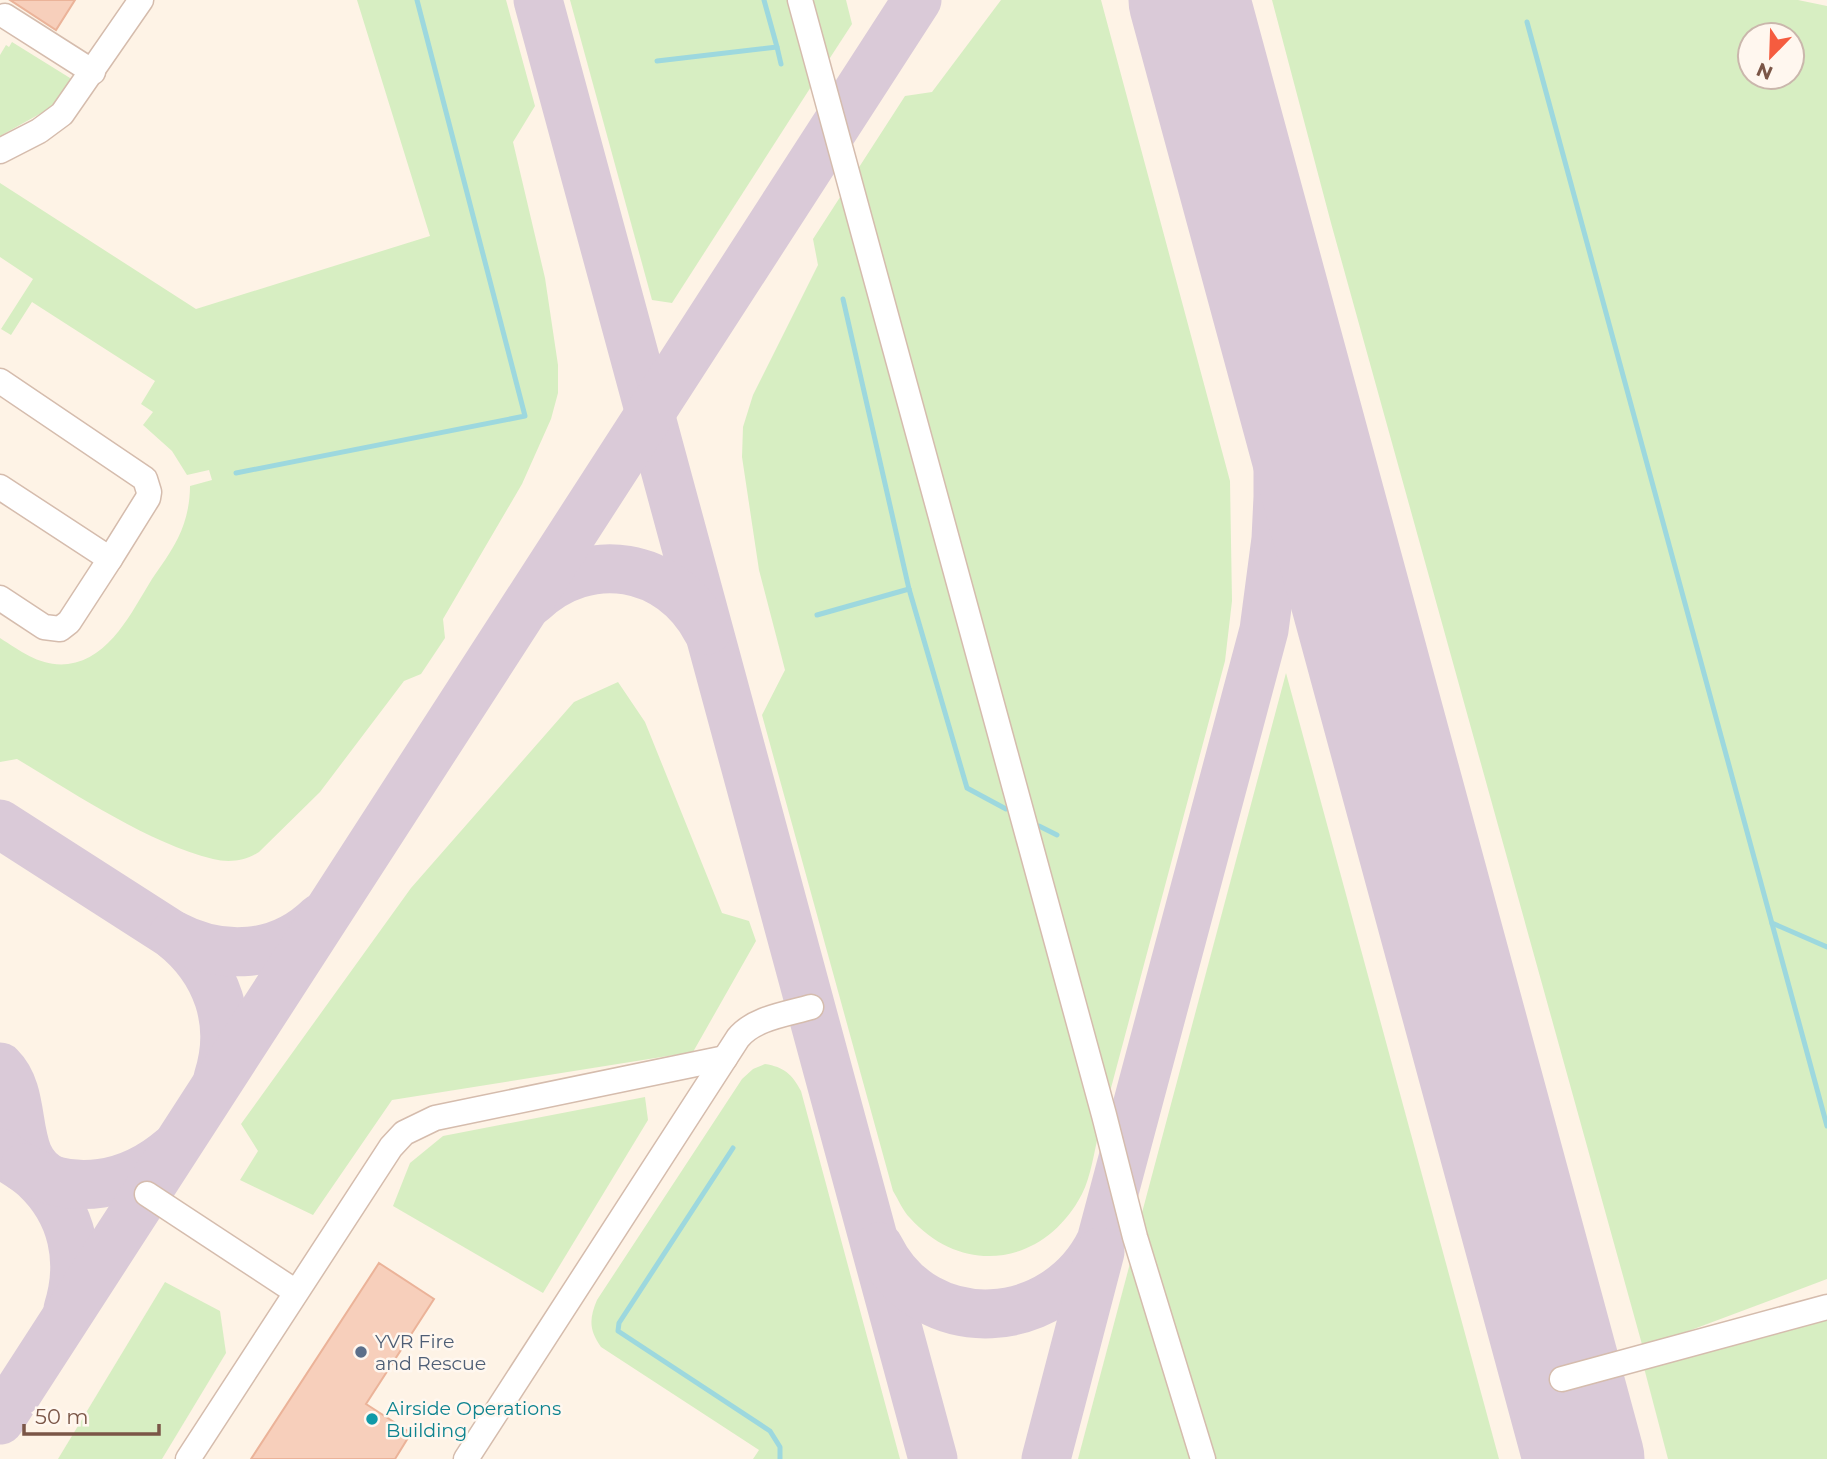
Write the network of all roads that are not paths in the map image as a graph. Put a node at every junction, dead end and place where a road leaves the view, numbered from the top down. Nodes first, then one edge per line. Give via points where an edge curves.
1 (141, 0) edge
2 (800, 0) edge
3 (5, 16) dead end
4 (93, 72) junction
5 (0, 151) edge
6 (0, 382) edge
7 (0, 487) edge
8 (110, 559) junction
9 (0, 598) edge
10 (811, 1007) dead end
11 (725, 1058) junction
12 (147, 1194) dead end
13 (296, 1292) junction
14 (1827, 1307) edge
15 (1562, 1379) dead end
16 (188, 1459) edge
17 (466, 1459) edge
18 (1203, 1459) edge

1 - 4 lane
2 - 18 lane via 1135,1237
3 - 4 lane
4 - 5 lane via 62,114
6 - 8 lane via 145,479 148,498
7 - 8 lane
8 - 9 lane via 60,629 44,627
10 - 11 lane via 746,1028
11 - 13 lane via 418,1124 391,1147
11 - 17 lane
12 - 13 lane
13 - 16 lane
14 - 15 lane

